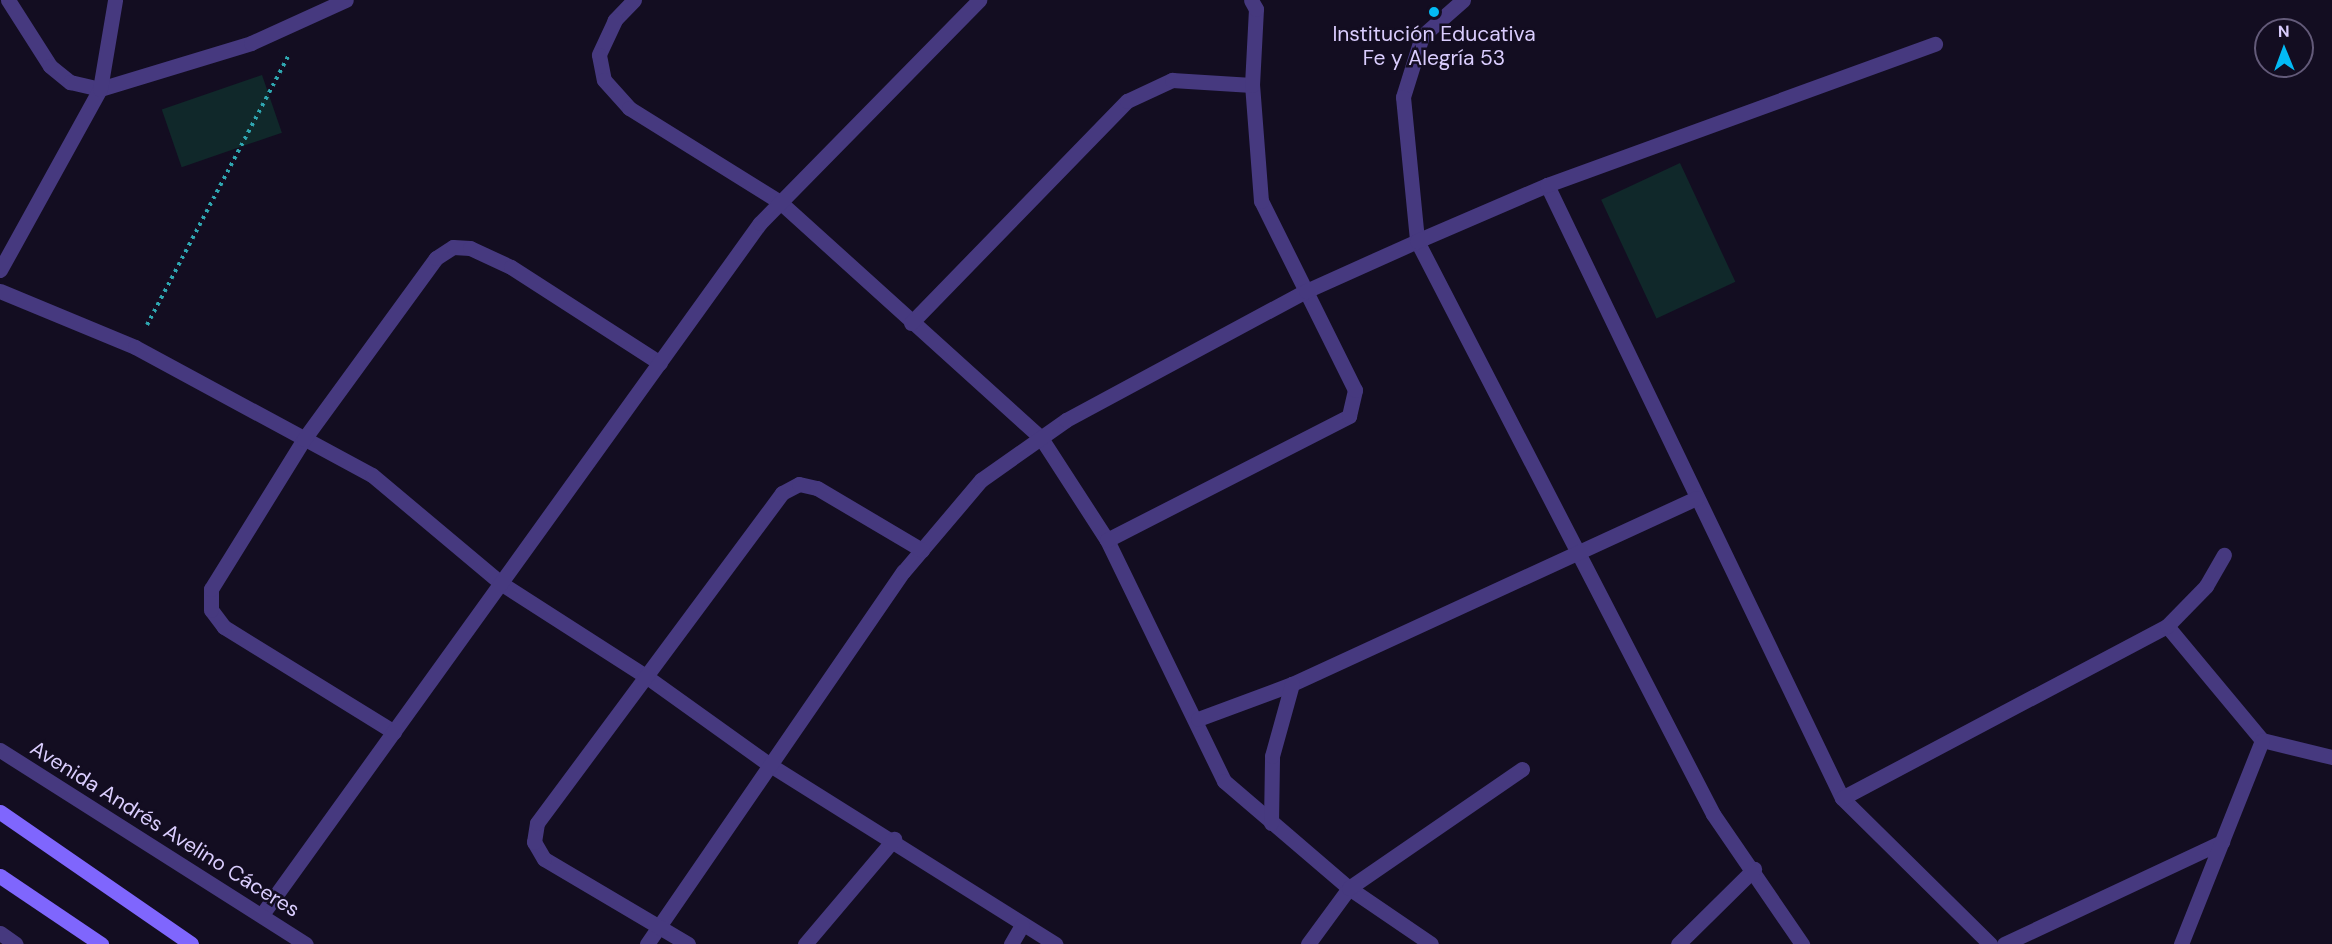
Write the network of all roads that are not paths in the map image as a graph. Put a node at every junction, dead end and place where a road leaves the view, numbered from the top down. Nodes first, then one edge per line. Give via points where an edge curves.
1 (8, 0) edge
2 (115, 0) edge
3 (346, 0) edge
4 (634, 0) edge
5 (979, 0) edge
6 (1251, 0) edge
7 (1463, 0) edge
8 (1935, 44) dead end
9 (1252, 85) junction
10 (100, 89) junction
11 (1547, 185) junction
12 (780, 202) junction
13 (1417, 241) junction
14 (0, 270) edge
15 (0, 291) edge
16 (1306, 291) junction
17 (911, 323) junction
18 (660, 363) junction
19 (1041, 438) junction
20 (304, 439) junction
21 (1696, 498) junction
22 (1107, 540) junction
23 (922, 550) junction
24 (1582, 554) junction
25 (2224, 555) dead end
26 (502, 584) junction
27 (2167, 626) junction
28 (647, 677) junction
29 (1292, 684) junction
30 (1198, 719) junction
31 (394, 732) junction
32 (2262, 740) junction
33 (0, 750) edge
34 (2332, 757) edge
35 (770, 765) junction
36 (1521, 769) dead end
37 (1842, 798) junction
38 (0, 812) edge
39 (1271, 823) junction
40 (894, 839) junction
41 (2222, 842) junction
42 (1754, 869) junction
43 (0, 876) edge
44 (1349, 888) junction
45 (263, 913) junction
46 (660, 925) junction
47 (1022, 926) junction
48 (0, 933) edge
49 (16, 944) edge
50 (101, 944) edge
51 (191, 944) edge
52 (306, 944) edge
53 (647, 944) edge
54 (688, 944) edge
55 (805, 944) edge
56 (1011, 944) edge
57 (1055, 944) edge
58 (1308, 944) edge
59 (1431, 944) edge
60 (1678, 944) edge
61 (1802, 944) edge
62 (1990, 944) edge
63 (2004, 944) edge
64 (2181, 944) edge

1 - 10 street via 50,66 70,82
2 - 10 street
3 - 10 street via 308,20
4 - 12 street via 615,20 599,55 604,80 629,108
5 - 12 street
6 - 9 street via 1256,9
7 - 13 street via 1422,36 1403,97
8 - 11 street
9 - 16 street via 1261,201
9 - 17 street via 1172,80 1127,101
10 - 14 street
11 - 13 street
11 - 21 street
12 - 17 street
12 - 18 street
13 - 16 street
13 - 24 street
15 - 20 street via 135,346
16 - 19 street
16 - 22 street via 1355,390 1349,416
17 - 19 street
18 - 20 street via 511,267 470,248 453,247 436,258
18 - 26 street
19 - 22 street
19 - 23 street via 981,480
20 - 26 street via 372,475
20 - 31 street via 211,589 211,610 224,627
21 - 24 street
21 - 37 street
22 - 30 street
23 - 28 street via 817,488 799,484 782,493
23 - 35 street
24 - 29 street
24 - 42 street via 1713,814
25 - 27 street via 2206,586
26 - 28 street
26 - 31 street
27 - 32 street
27 - 37 street
28 - 35 street
28 - 46 street via 537,823 534,842 544,859
29 - 30 street
29 - 39 street via 1272,756
30 - 39 street via 1224,781
31 - 45 street
32 - 34 street
32 - 41 street
33 - 45 street, Avenida Andrés Avelino Cáceres
35 - 40 street
35 - 46 street
36 - 44 street
37 - 62 street
38 - 51 main road
39 - 44 street
40 - 47 street
40 - 55 street
41 - 63 street
41 - 64 street
42 - 60 street
42 - 61 street
43 - 50 main road
44 - 58 street
44 - 59 street
45 - 52 street, Avenida Andrés Avelino Cáceres
46 - 53 street
46 - 54 street
47 - 56 street
47 - 57 street
48 - 49 street

